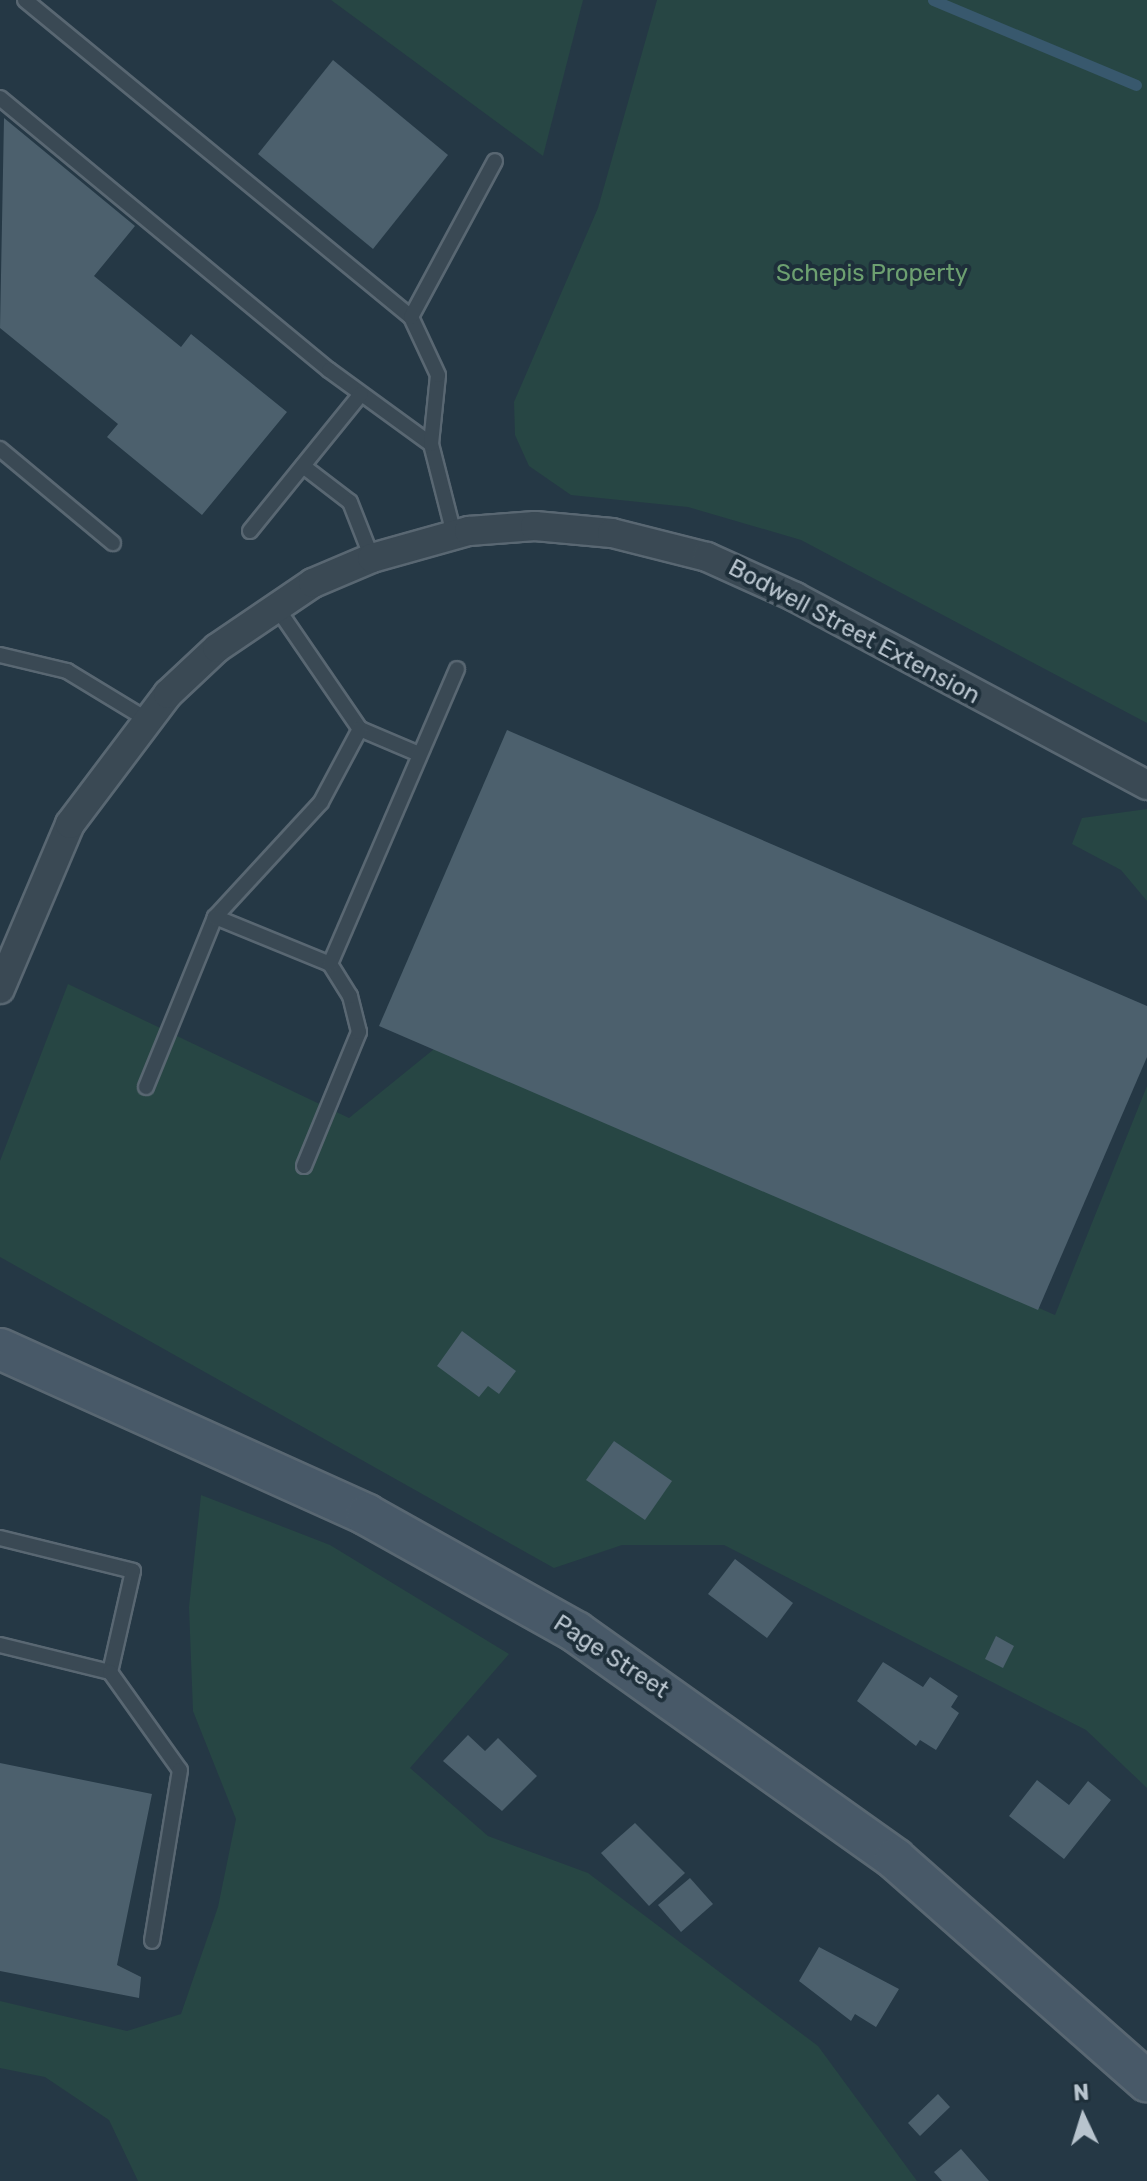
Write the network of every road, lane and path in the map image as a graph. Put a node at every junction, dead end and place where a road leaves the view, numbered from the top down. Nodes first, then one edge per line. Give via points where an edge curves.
1 (25, 0) edge
2 (0, 98) edge
3 (495, 161) dead end
4 (411, 317) junction
5 (361, 394) junction
6 (431, 444) junction
7 (0, 449) edge
8 (303, 466) junction
9 (250, 531) dead end
10 (454, 534) junction
11 (113, 543) dead end
12 (372, 558) junction
13 (275, 605) junction
14 (0, 655) edge
15 (457, 669) dead end
16 (146, 719) junction
17 (360, 729) junction
18 (419, 754) junction
19 (1147, 785) edge
20 (215, 917) junction
21 (330, 964) junction
22 (0, 989) edge
23 (146, 1087) dead end
24 (304, 1166) dead end
25 (0, 1349) edge
26 (0, 1538) edge
27 (0, 1645) edge
28 (110, 1672) junction
29 (152, 1941) dead end
30 (1147, 2081) edge

1 - 4 lane
2 - 5 lane
3 - 4 lane
4 - 6 lane via 438,375
5 - 6 lane
5 - 8 lane
6 - 10 lane
7 - 11 lane
8 - 9 lane
8 - 12 lane via 350,502
10 - 12 street, Bodwell Street Extension
10 - 19 street, Bodwell Street Extension via 535,526 612,533 707,557 795,597
12 - 13 street, Bodwell Street Extension
13 - 16 street, Bodwell Street Extension via 217,648
13 - 17 lane
14 - 16 lane via 67,671
15 - 18 lane
16 - 22 street, Bodwell Street Extension via 70,824
17 - 18 lane
17 - 20 lane via 321,802
18 - 21 lane
20 - 21 lane
20 - 23 lane
21 - 24 lane via 350,996 359,1032
25 - 30 main road, Page Street via 329,1496 576,1632 895,1859
26 - 28 lane via 133,1571
27 - 28 lane
28 - 29 lane via 180,1770

